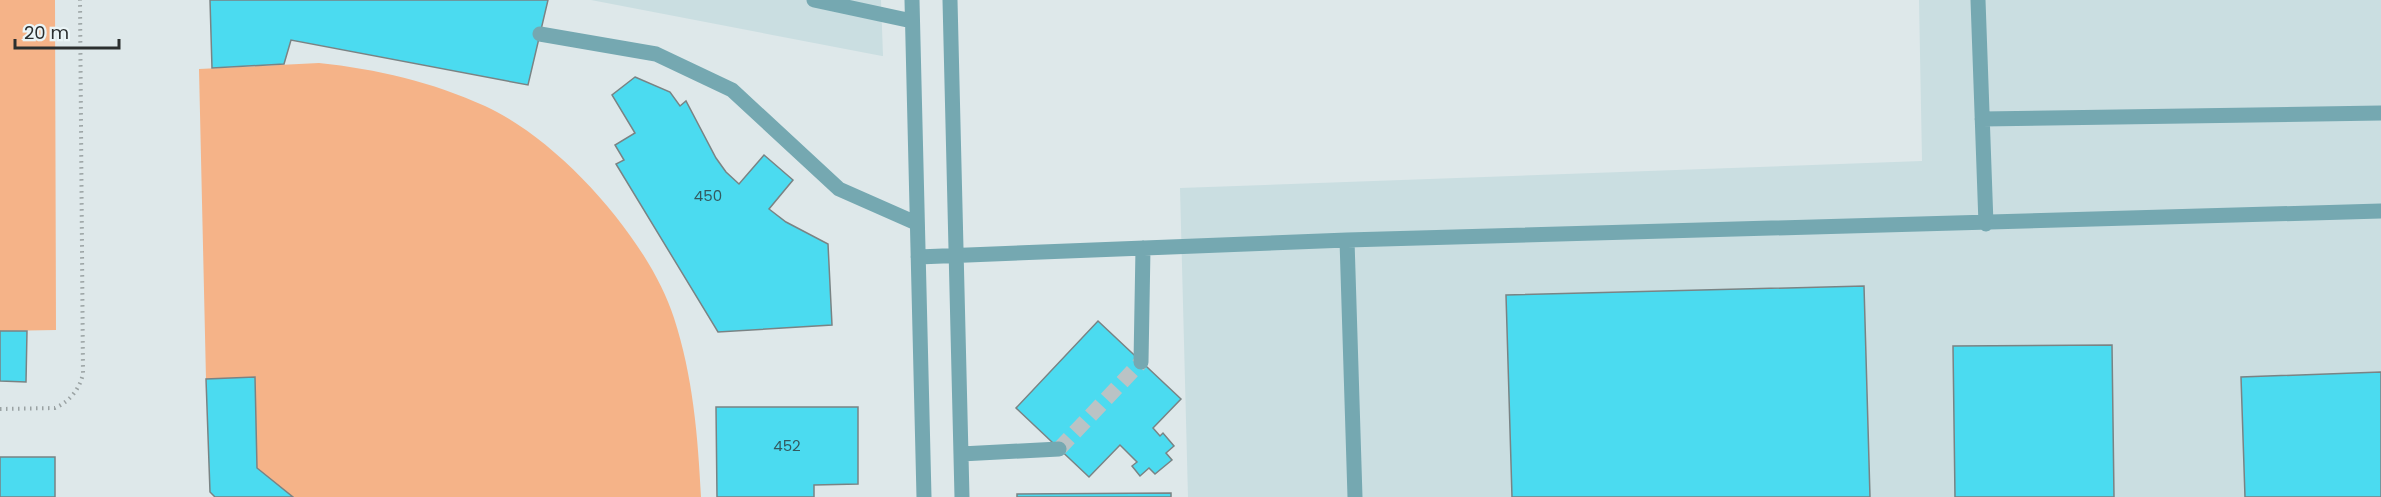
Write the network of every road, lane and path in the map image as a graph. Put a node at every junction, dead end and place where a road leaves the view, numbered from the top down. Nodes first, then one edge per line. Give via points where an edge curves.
1 (80, 0) edge
2 (814, 0) edge
3 (912, 0) edge
4 (950, 0) edge
5 (1978, 0) edge
6 (912, 21) junction
7 (540, 34) dead end
8 (2381, 112) edge
9 (1982, 119) junction
10 (2381, 211) edge
11 (916, 223) junction
12 (1986, 224) junction
13 (1347, 240) junction
14 (1143, 248) junction
15 (956, 255) junction
16 (918, 257) junction
17 (1141, 362) tunnel mouth
18 (0, 409) edge
19 (1059, 449) tunnel mouth
20 (961, 454) junction
21 (924, 497) edge
22 (962, 497) edge
23 (1355, 497) edge

1 - 18 path via 80,386 55,408
2 - 6 street
3 - 6 street
4 - 15 street
5 - 9 street
6 - 11 street
7 - 11 street via 656,54 732,90 839,189
8 - 9 street
9 - 12 street
10 - 12 street
11 - 16 street
12 - 13 street
13 - 14 street
13 - 23 street
14 - 15 street
14 - 17 street
15 - 16 street
15 - 20 street
16 - 21 street
19 - 20 street
20 - 22 street

